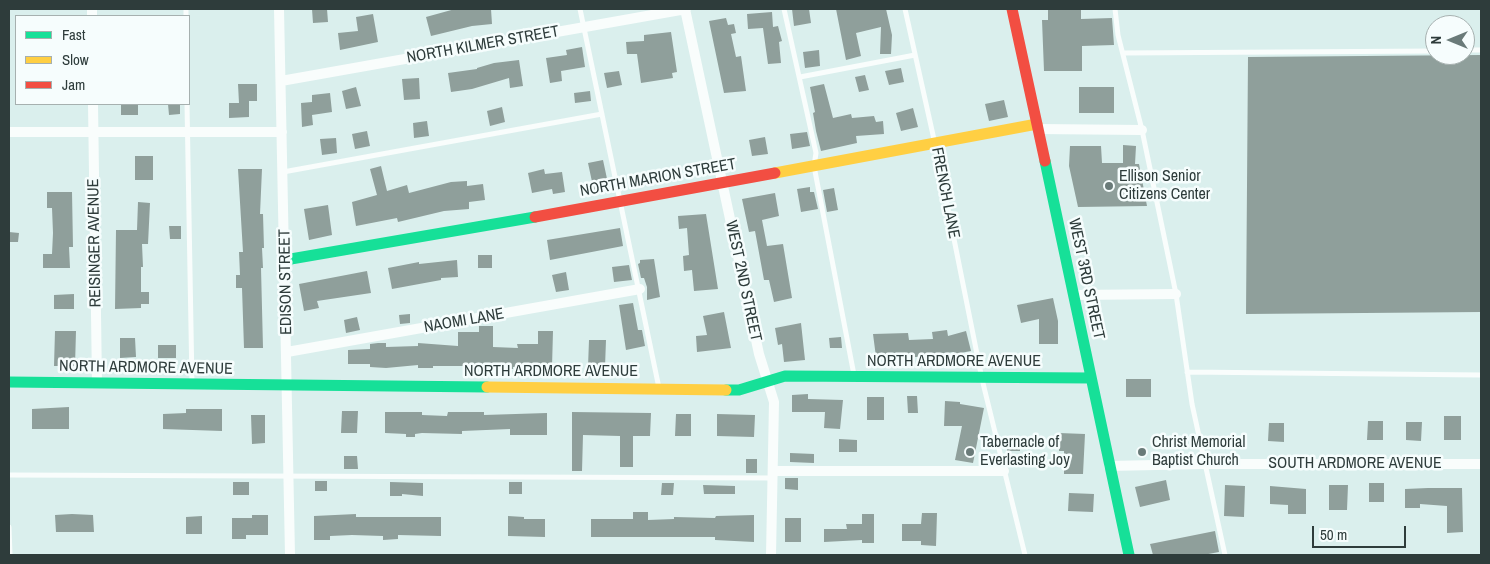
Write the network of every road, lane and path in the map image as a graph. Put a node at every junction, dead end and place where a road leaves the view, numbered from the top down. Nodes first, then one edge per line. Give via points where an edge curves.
1 (280, 9) edge
2 (580, 9) edge
3 (685, 9) edge
4 (784, 9) edge
5 (905, 9) edge
6 (1012, 9) edge
7 (1115, 9) edge
8 (584, 27) junction
9 (1425, 51) edge
10 (1123, 53) junction
11 (915, 55) junction
12 (800, 77) junction
13 (281, 81) junction
14 (93, 105) edge
15 (187, 105) edge
16 (602, 114) junction
17 (1037, 127) junction
18 (1142, 130) junction
19 (9, 132) edge
20 (94, 132) junction
21 (188, 132) junction
22 (282, 132) junction
23 (935, 144) junction
24 (814, 166) junction
25 (283, 172) junction
26 (722, 182) junction
27 (621, 202) junction
28 (285, 260) junction
29 (640, 290) junction
30 (1176, 294) junction
31 (1074, 295) junction
32 (287, 352) junction
33 (1187, 372) junction
34 (1481, 375) edge
35 (855, 378) junction
36 (1091, 378) junction
37 (982, 379) junction
38 (9, 382) edge
39 (768, 382) junction
40 (97, 383) junction
41 (192, 384) junction
42 (288, 386) junction
43 (659, 389) junction
44 (1203, 464) junction
45 (1481, 464) edge
46 (1109, 466) junction
47 (1004, 471) junction
48 (9, 474) edge
49 (289, 475) junction
50 (773, 475) junction
51 (9, 526) edge
52 (10, 555) edge
53 (290, 555) edge
54 (771, 555) edge
55 (1025, 555) edge
56 (1129, 555) edge
57 (1225, 555) edge

1 - 13 street, EDISON STREET
2 - 8 lane
3 - 8 street, NORTH KILMER STREET
3 - 26 street, WEST 2ND STREET
4 - 12 lane
5 - 11 lane, FRENCH LANE
6 - 17 street, WEST 3RD STREET
7 - 10 lane
8 - 13 street, NORTH KILMER STREET
8 - 16 lane
9 - 10 lane
10 - 18 lane
11 - 12 lane
11 - 23 lane, FRENCH LANE
12 - 24 lane via 816,153
13 - 22 street, EDISON STREET
14 - 20 street, REISINGER AVENUE
15 - 21 lane
16 - 25 lane
16 - 27 lane
17 - 18 street
17 - 23 street, NORTH MARION STREET
17 - 31 street, WEST 3RD STREET
18 - 30 lane
19 - 20 street
20 - 21 street
20 - 40 street, REISINGER AVENUE
21 - 22 street
21 - 41 lane
22 - 25 street, EDISON STREET
23 - 24 street, NORTH MARION STREET
23 - 37 lane, FRENCH LANE
24 - 26 street, NORTH MARION STREET
24 - 35 lane
25 - 28 street, EDISON STREET
26 - 27 street, NORTH MARION STREET
26 - 39 street, WEST 2ND STREET
27 - 28 street, NORTH MARION STREET
27 - 29 lane
28 - 32 street, EDISON STREET
29 - 32 street, NAOMI LANE
29 - 43 lane
30 - 31 street
30 - 33 lane
31 - 36 street, WEST 3RD STREET
32 - 42 street, EDISON STREET
33 - 34 lane
33 - 44 lane
35 - 37 street, NORTH ARDMORE AVENUE
35 - 39 street, NORTH ARDMORE AVENUE via 785,376
36 - 37 street, NORTH ARDMORE AVENUE
36 - 46 street, WEST 3RD STREET
37 - 47 lane, FRENCH LANE
38 - 40 street, NORTH ARDMORE AVENUE
39 - 43 street, NORTH ARDMORE AVENUE via 739,390
39 - 50 street, WEST 2ND STREET via 774,402
40 - 41 street, NORTH ARDMORE AVENUE
41 - 42 street, NORTH ARDMORE AVENUE
42 - 43 street, NORTH ARDMORE AVENUE
42 - 49 street, EDISON STREET
44 - 45 street, SOUTH ARDMORE AVENUE
44 - 46 street, SOUTH ARDMORE AVENUE
44 - 57 lane
46 - 56 street, WEST 3RD STREET
47 - 50 street
47 - 55 lane, FRENCH LANE
48 - 49 lane
49 - 50 lane
49 - 53 street, EDISON STREET
50 - 54 street, WEST 2ND STREET
51 - 52 lane

